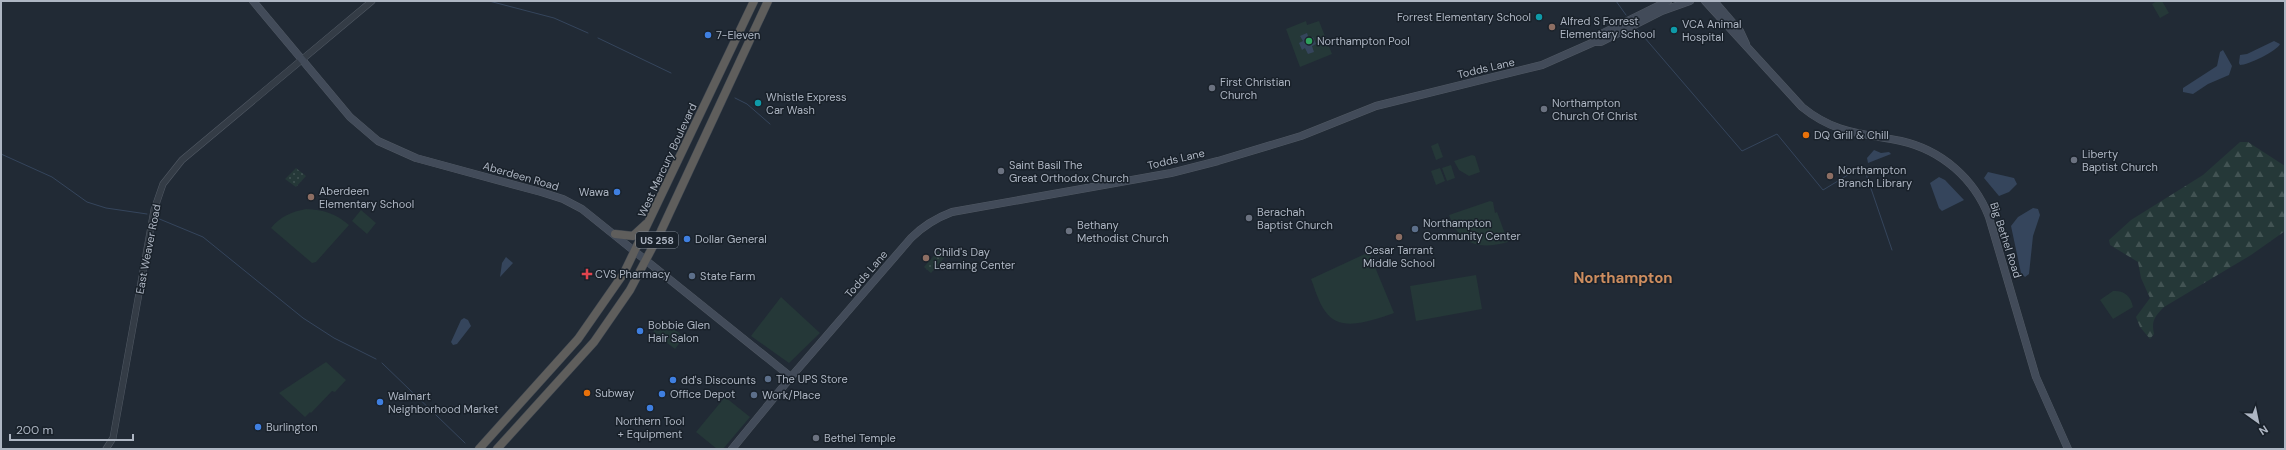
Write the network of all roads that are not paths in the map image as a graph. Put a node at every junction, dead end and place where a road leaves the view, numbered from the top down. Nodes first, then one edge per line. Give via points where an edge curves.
1 (253, 1) edge
2 (372, 1) edge
3 (754, 1) edge
4 (768, 1) edge
5 (1668, 1) edge
6 (1690, 1) edge
7 (1705, 1) edge
8 (1714, 1) edge
9 (1594, 42) junction
10 (1746, 44) junction
11 (302, 60) junction
12 (651, 219) junction
13 (615, 234) junction
14 (636, 251) junction
15 (647, 260) junction
16 (791, 377) junction
17 (106, 449) edge
18 (479, 449) edge
19 (497, 449) edge
20 (732, 449) edge
21 (2068, 449) edge

1 - 11 main road, Aberdeen Road
2 - 11 street, East Weaver Road
3 - 12 highway, West Mercury Boulevard / US 258
4 - 15 highway, US 258
5 - 9 main road, Todds Lane via 1599,35
6 - 9 main road, Todds Lane via 1662,11 1602,42
7 - 10 main road, Big Bethel Road via 1735,36
8 - 10 main road, Big Bethel Road via 1740,31
9 - 16 main road, Todds Lane via 1542,65 1376,106 1301,136 1218,161 1164,174 941,216 911,238
10 - 21 main road, Big Bethel Road via 1802,107 1822,122 1850,133 1900,141 1926,149 1952,166 1972,186 1985,208 1992,227 2036,377
11 - 13 main road, Aberdeen Road via 353,122 384,145 416,158 563,199 587,212
11 - 17 street, East Weaver Road via 182,160 163,184 150,228 113,438
12 - 13 highway via 633,236
12 - 14 highway, West Mercury Boulevard / US 258
13 - 14 main road, Aberdeen Road
14 - 15 main road, Aberdeen Road
14 - 18 highway, West Mercury Boulevard / US 258 via 617,286 588,327
15 - 16 main road, Aberdeen Road
15 - 19 highway, US 258 via 622,303 594,342
16 - 20 main road, Todds Lane

